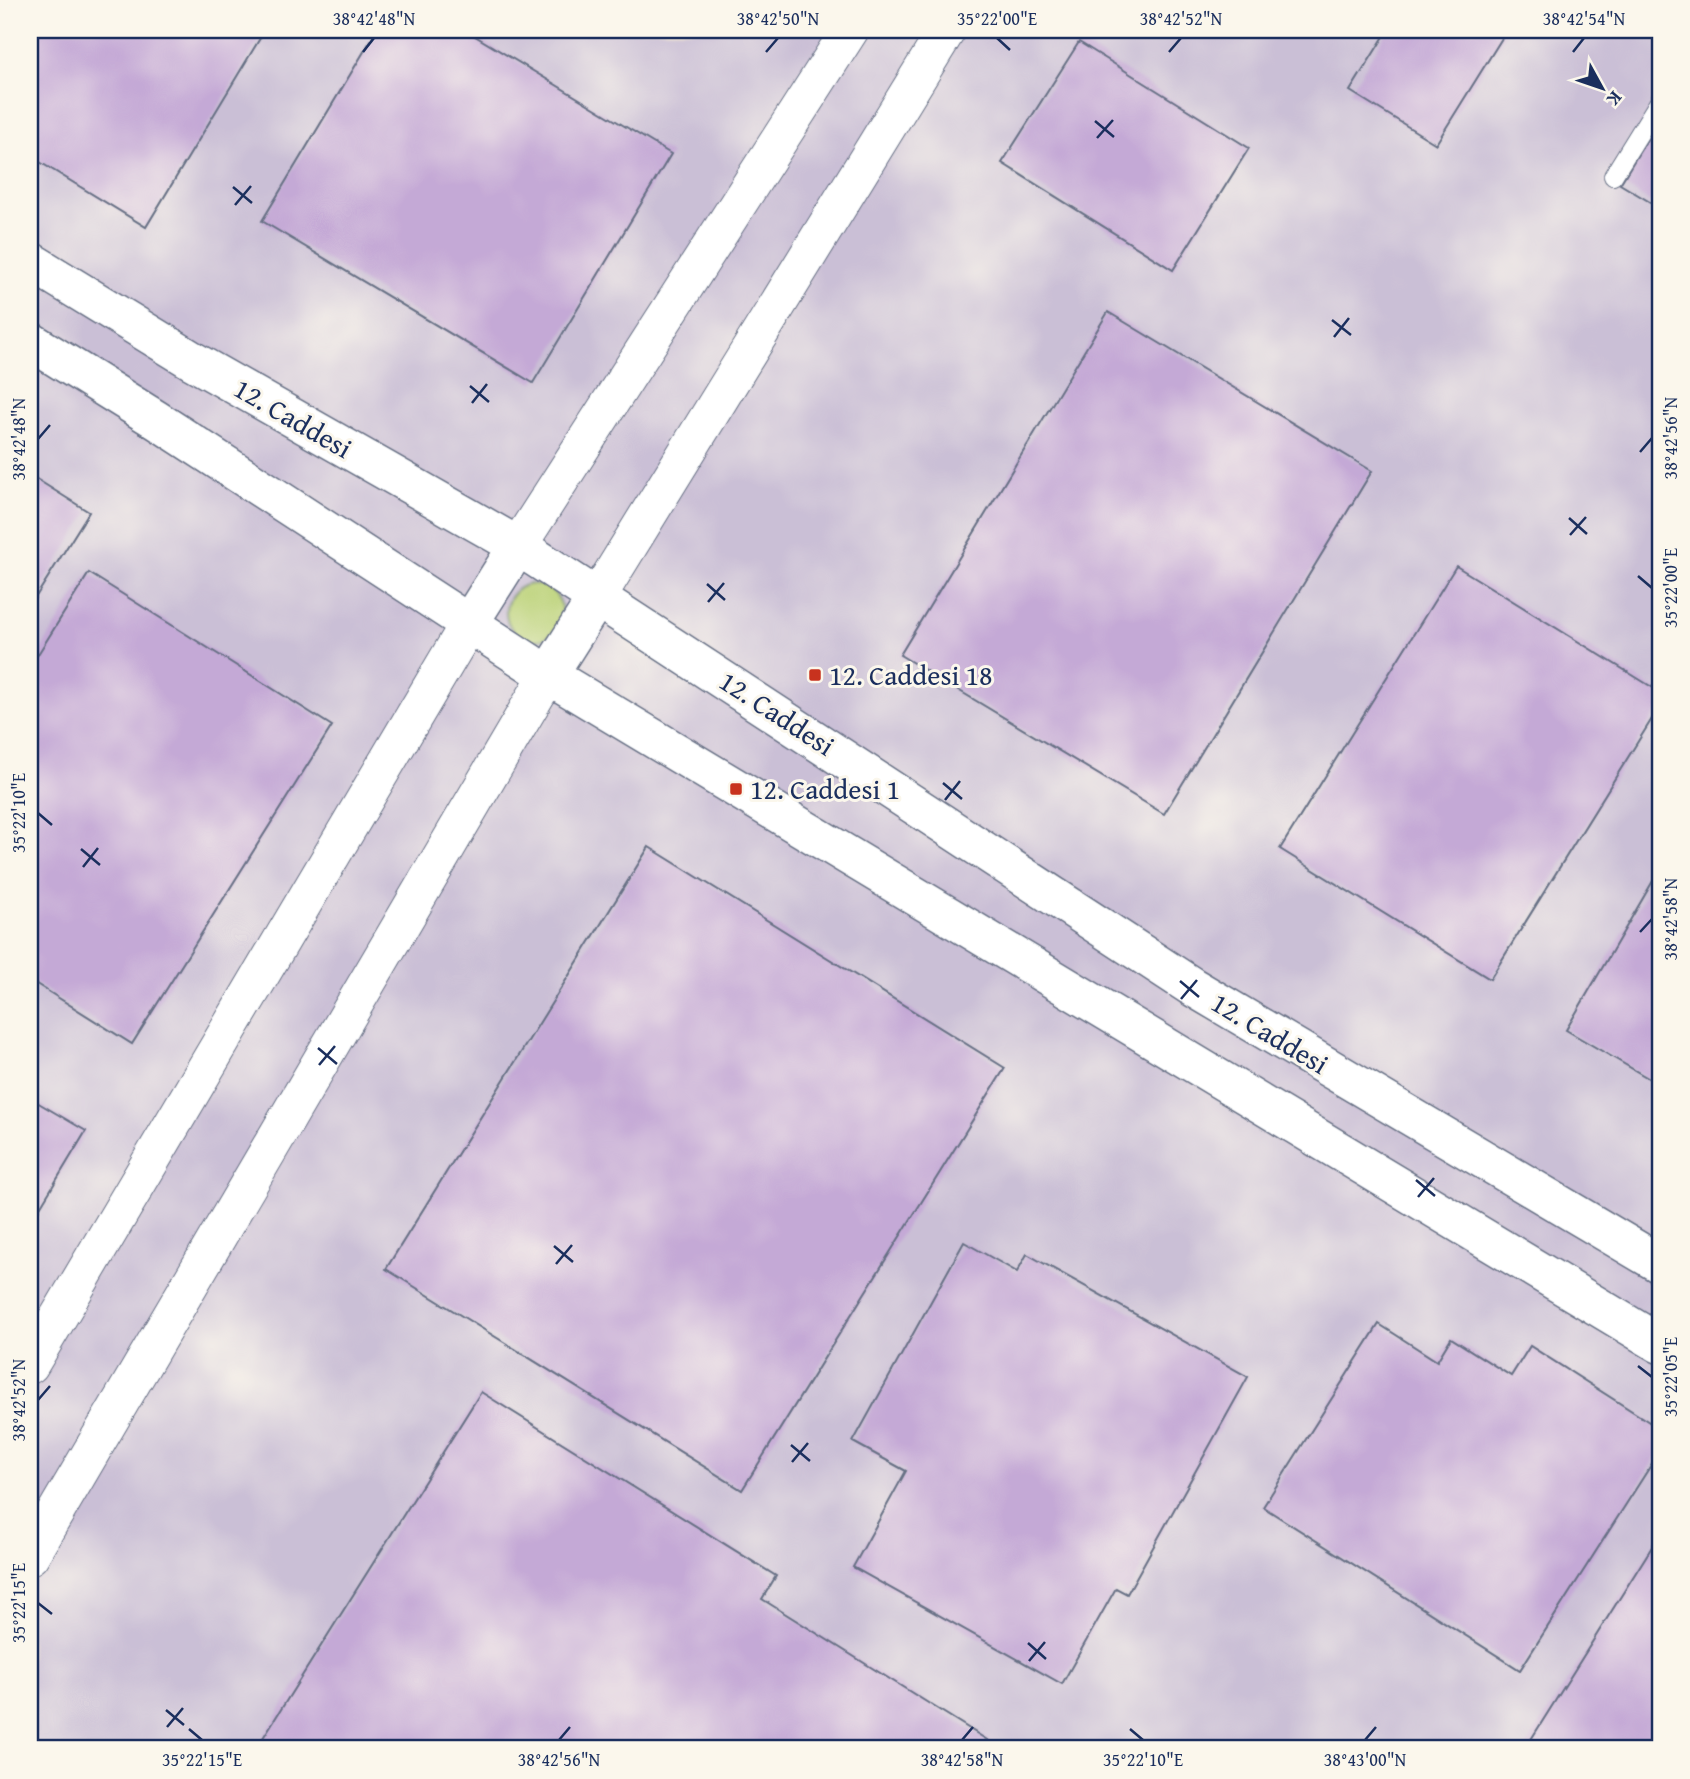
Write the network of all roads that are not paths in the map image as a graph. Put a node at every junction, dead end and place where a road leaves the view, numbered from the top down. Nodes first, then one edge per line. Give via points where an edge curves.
1 (850, 30) edge
2 (947, 30) edge
3 (1660, 100) edge
4 (1613, 176) dead end
5 (30, 261) edge
6 (30, 341) edge
7 (518, 546) junction
8 (598, 596) junction
9 (468, 625) junction
10 (548, 676) junction
11 (1660, 1264) edge
12 (1660, 1344) edge
13 (30, 1365) edge
14 (30, 1556) edge

1 - 7 street
2 - 8 street
3 - 4 lane
5 - 7 street, 12. Caddesi via 193,361
6 - 9 street
7 - 8 street, 12. Caddesi
7 - 9 street
8 - 10 street
8 - 11 street, 12. Caddesi via 1191,986
9 - 10 street
9 - 13 street
10 - 12 street
10 - 14 street

